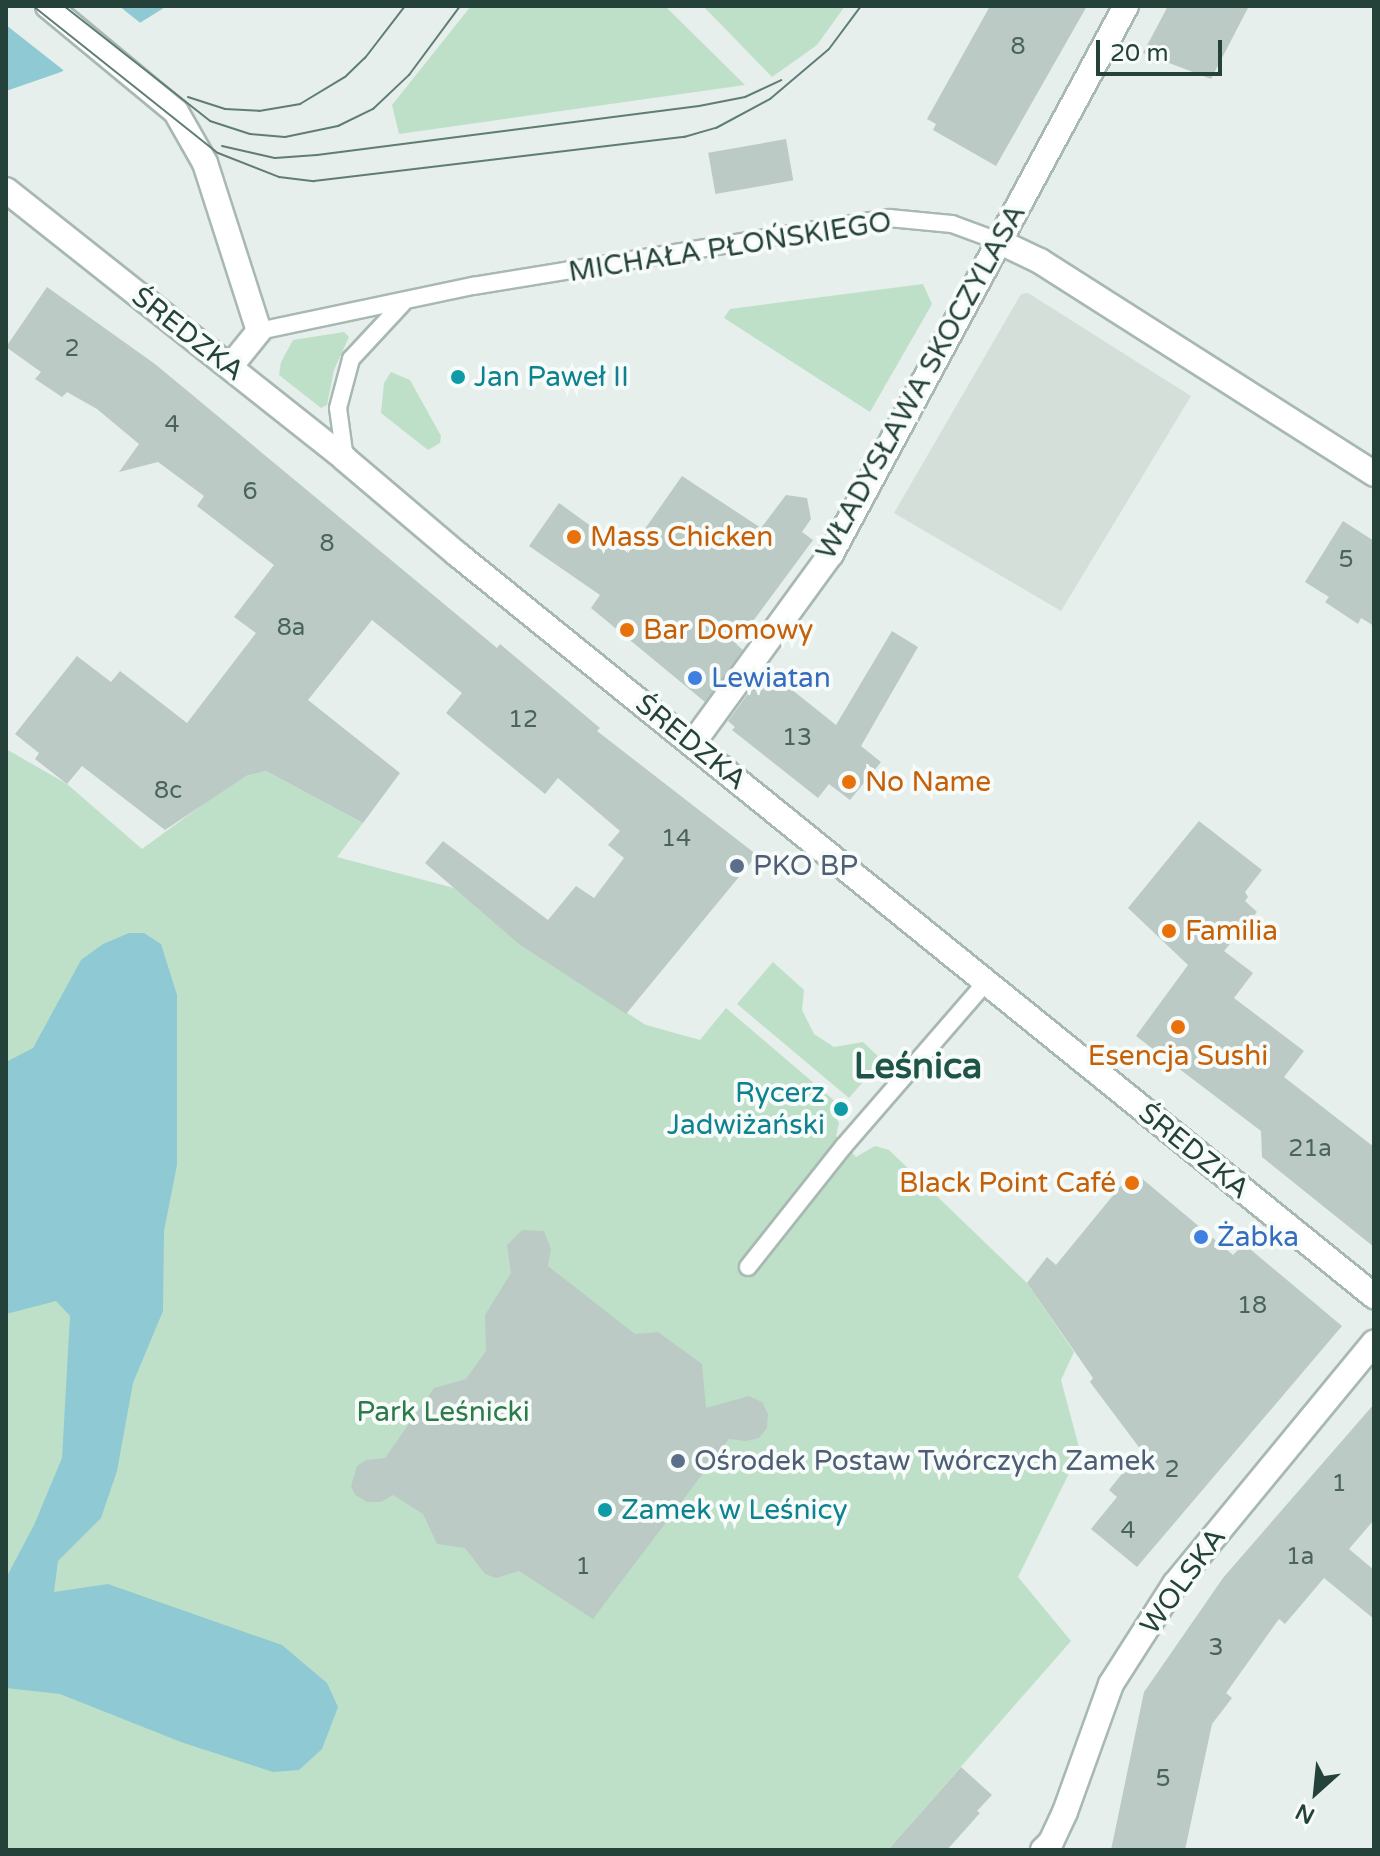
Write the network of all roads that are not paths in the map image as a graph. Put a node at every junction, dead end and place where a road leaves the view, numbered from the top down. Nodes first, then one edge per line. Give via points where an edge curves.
1 (48, 6) edge
2 (1126, 6) edge
3 (6, 190) edge
4 (998, 241) junction
5 (404, 302) junction
6 (259, 331) junction
7 (230, 367) junction
8 (345, 459) junction
9 (1374, 474) edge
10 (693, 743) junction
11 (985, 983) junction
12 (748, 1267) dead end
13 (1374, 1296) edge
14 (1374, 1343) edge
15 (1043, 1850) edge

1 - 6 street via 176,112 205,163
2 - 4 street, WŁADYSŁAWA SKOCZYLASA
3 - 7 street, ŚREDZKA
4 - 5 lane, MICHAŁA PŁOŃSKIEGO via 952,224 889,218
4 - 9 street, MICHAŁA PŁOŃSKIEGO via 1040,261
4 - 10 street, WŁADYSŁAWA SKOCZYLASA via 831,554
5 - 6 lane, MICHAŁA PŁOŃSKIEGO
5 - 8 lane via 351,359 338,408
6 - 7 street
7 - 8 street, ŚREDZKA
8 - 10 street, ŚREDZKA
10 - 11 street, ŚREDZKA
11 - 12 lane
11 - 13 street, ŚREDZKA
14 - 15 street, WOLSKA via 1175,1584 1111,1684 1065,1812

